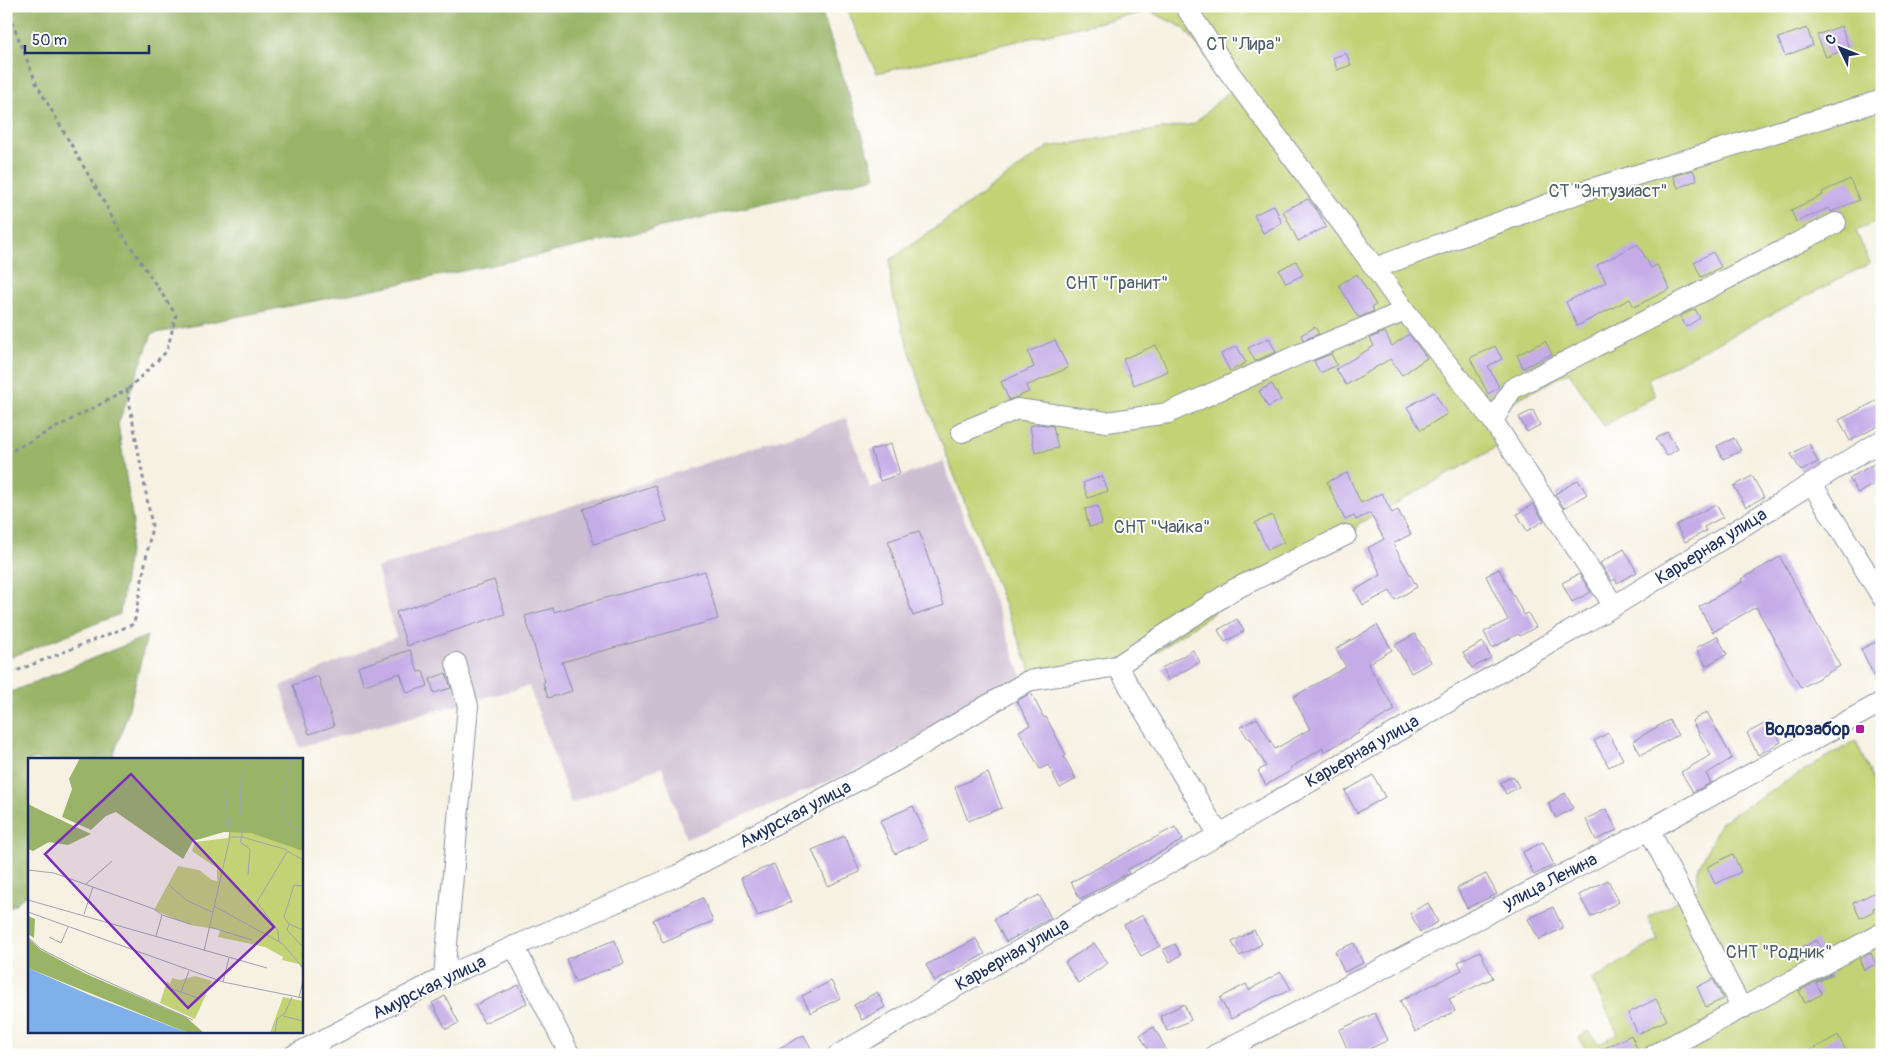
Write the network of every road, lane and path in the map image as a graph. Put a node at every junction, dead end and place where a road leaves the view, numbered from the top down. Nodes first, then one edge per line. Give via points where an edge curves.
1 (6, 6) edge
2 (1185, 6) edge
3 (1882, 100) edge
4 (1836, 223) dead end
5 (1375, 268) junction
6 (1405, 311) junction
7 (128, 390) junction
8 (1493, 421) junction
9 (962, 432) dead end
10 (1882, 440) edge
11 (6, 454) edge
12 (1812, 484) junction
13 (1346, 535) dead end
14 (1882, 597) edge
15 (1614, 606) junction
16 (456, 663) dead end
17 (1117, 666) junction
18 (6, 675) edge
19 (1882, 702) edge
20 (1649, 830) junction
21 (1219, 835) junction
22 (1882, 933) edge
23 (514, 946) junction
24 (444, 976) junction
25 (1742, 1009) junction
26 (294, 1055) edge
27 (570, 1055) edge
28 (838, 1055) edge
29 (1214, 1055) edge
30 (1654, 1055) edge

1 - 7 path via 36,85 122,232 176,315 166,351
2 - 5 street via 1226,68
3 - 5 street via 1584,191
4 - 8 street via 1512,389
5 - 6 street
6 - 8 street
6 - 9 street via 1168,413 1107,422 1017,409
7 - 11 path
7 - 18 path via 152,526 134,624
8 - 15 street
10 - 12 street, Карьерная улица
12 - 14 street
12 - 15 street, Карьерная улица
13 - 17 street via 1233,590
15 - 21 street, Карьерная улица
16 - 24 street via 468,706
17 - 21 street
17 - 23 street, Амурская улица via 1028,681 895,761 676,876
19 - 20 street, улица Ленина
20 - 25 street
20 - 29 street, улица Ленина
21 - 28 street, Карьерная улица
22 - 25 street
23 - 24 street, Амурская улица
23 - 27 street
24 - 26 street, Амурская улица
25 - 30 street

